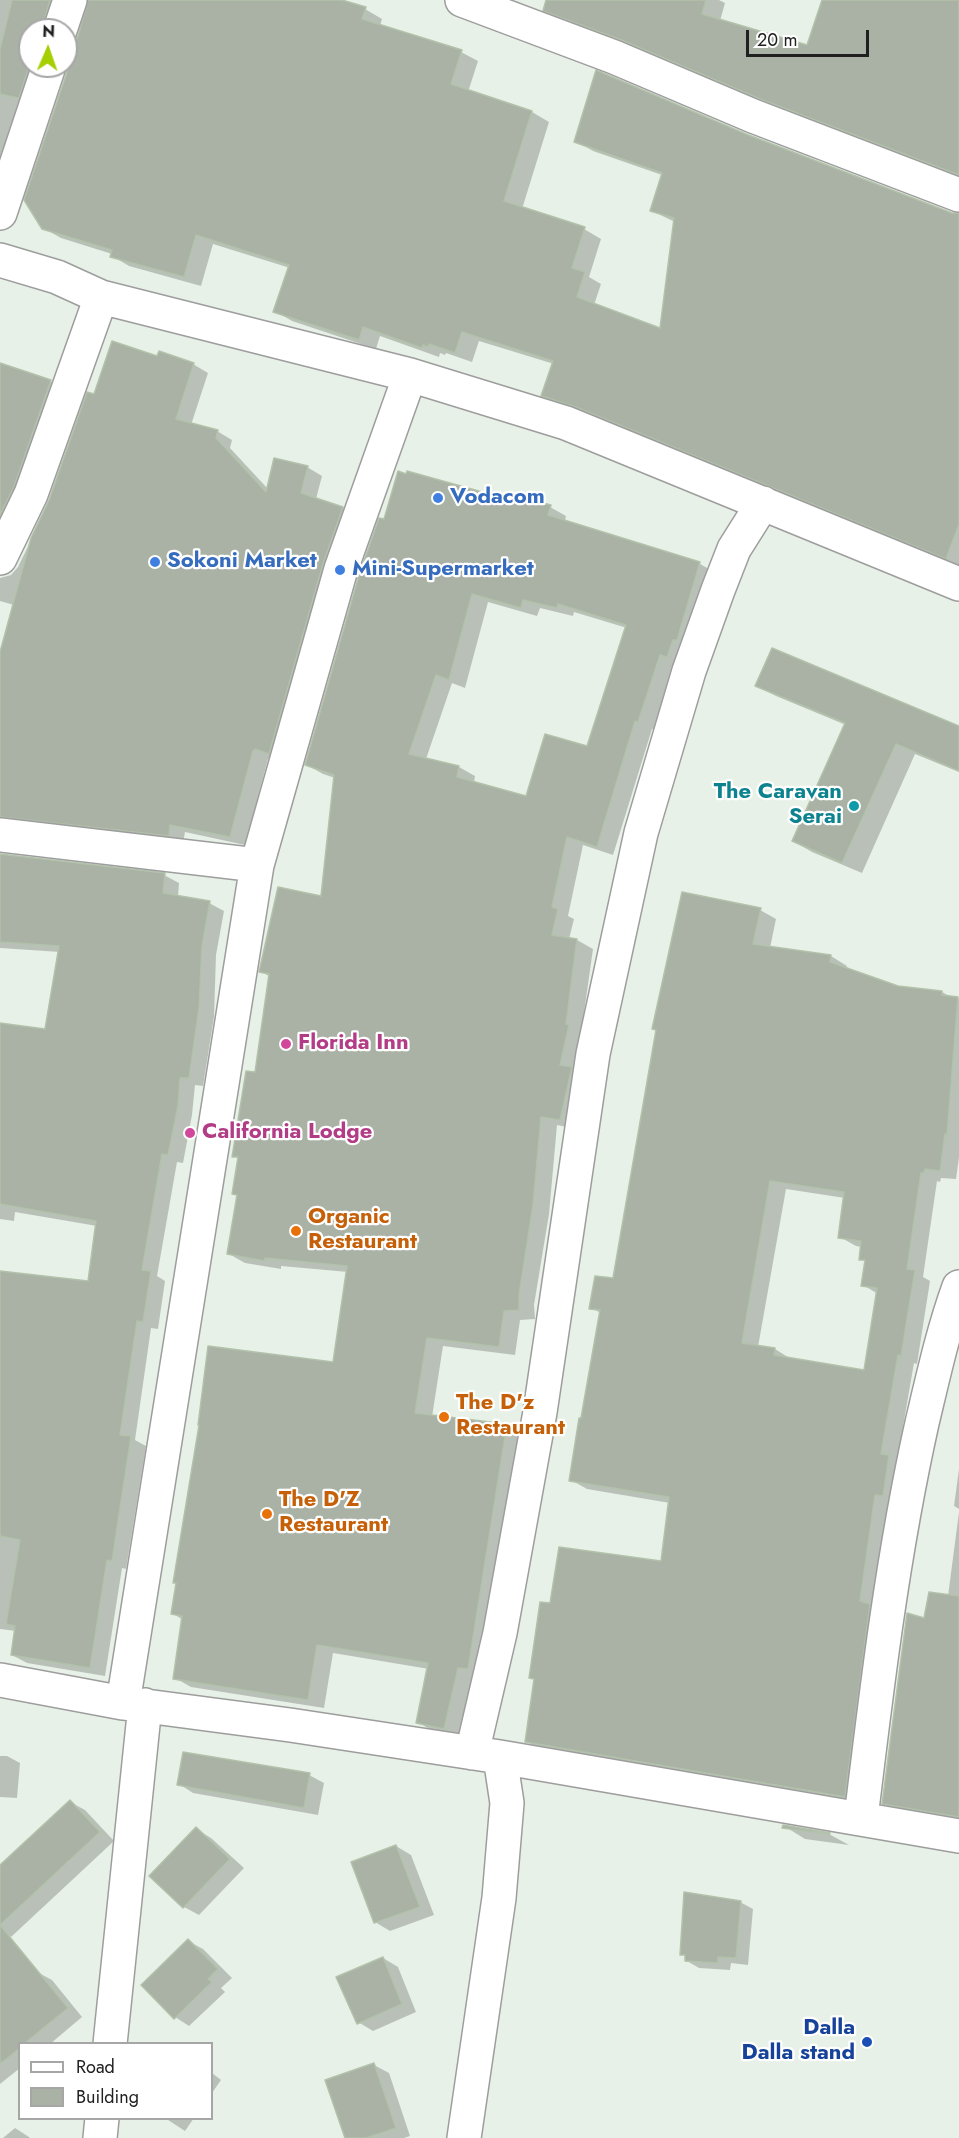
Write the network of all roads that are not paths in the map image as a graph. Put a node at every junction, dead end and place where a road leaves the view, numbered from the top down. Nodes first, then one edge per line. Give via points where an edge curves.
1 (70, 0) edge
2 (462, 0) edge
3 (64, 18) edge
4 (44, 78) edge
5 (959, 195) edge
6 (0, 213) edge
7 (0, 261) edge
8 (101, 297) junction
9 (410, 375) junction
10 (763, 503) junction
11 (0, 558) edge
12 (959, 584) edge
13 (0, 835) edge
14 (257, 865) junction
15 (959, 1287) edge
16 (0, 1680) edge
17 (134, 1704) junction
18 (486, 1755) junction
19 (861, 1818) junction
20 (959, 1836) edge
21 (110, 2042) edge
22 (102, 2120) edge
23 (100, 2138) edge
24 (464, 2138) edge

1 - 3 street
2 - 5 street
4 - 6 street
7 - 8 street via 57,277
8 - 9 street
8 - 11 street via 31,494
9 - 10 street via 566,423
9 - 14 street via 341,569
10 - 12 street
10 - 18 street via 734,549 714,600 688,671 641,833 593,1054 540,1412 500,1633
13 - 14 street
14 - 17 street
15 - 19 street via 906,1493 879,1665
16 - 17 street
17 - 18 street
17 - 21 street
18 - 19 street
18 - 24 street via 507,1803 499,1898
19 - 20 street
22 - 23 street

